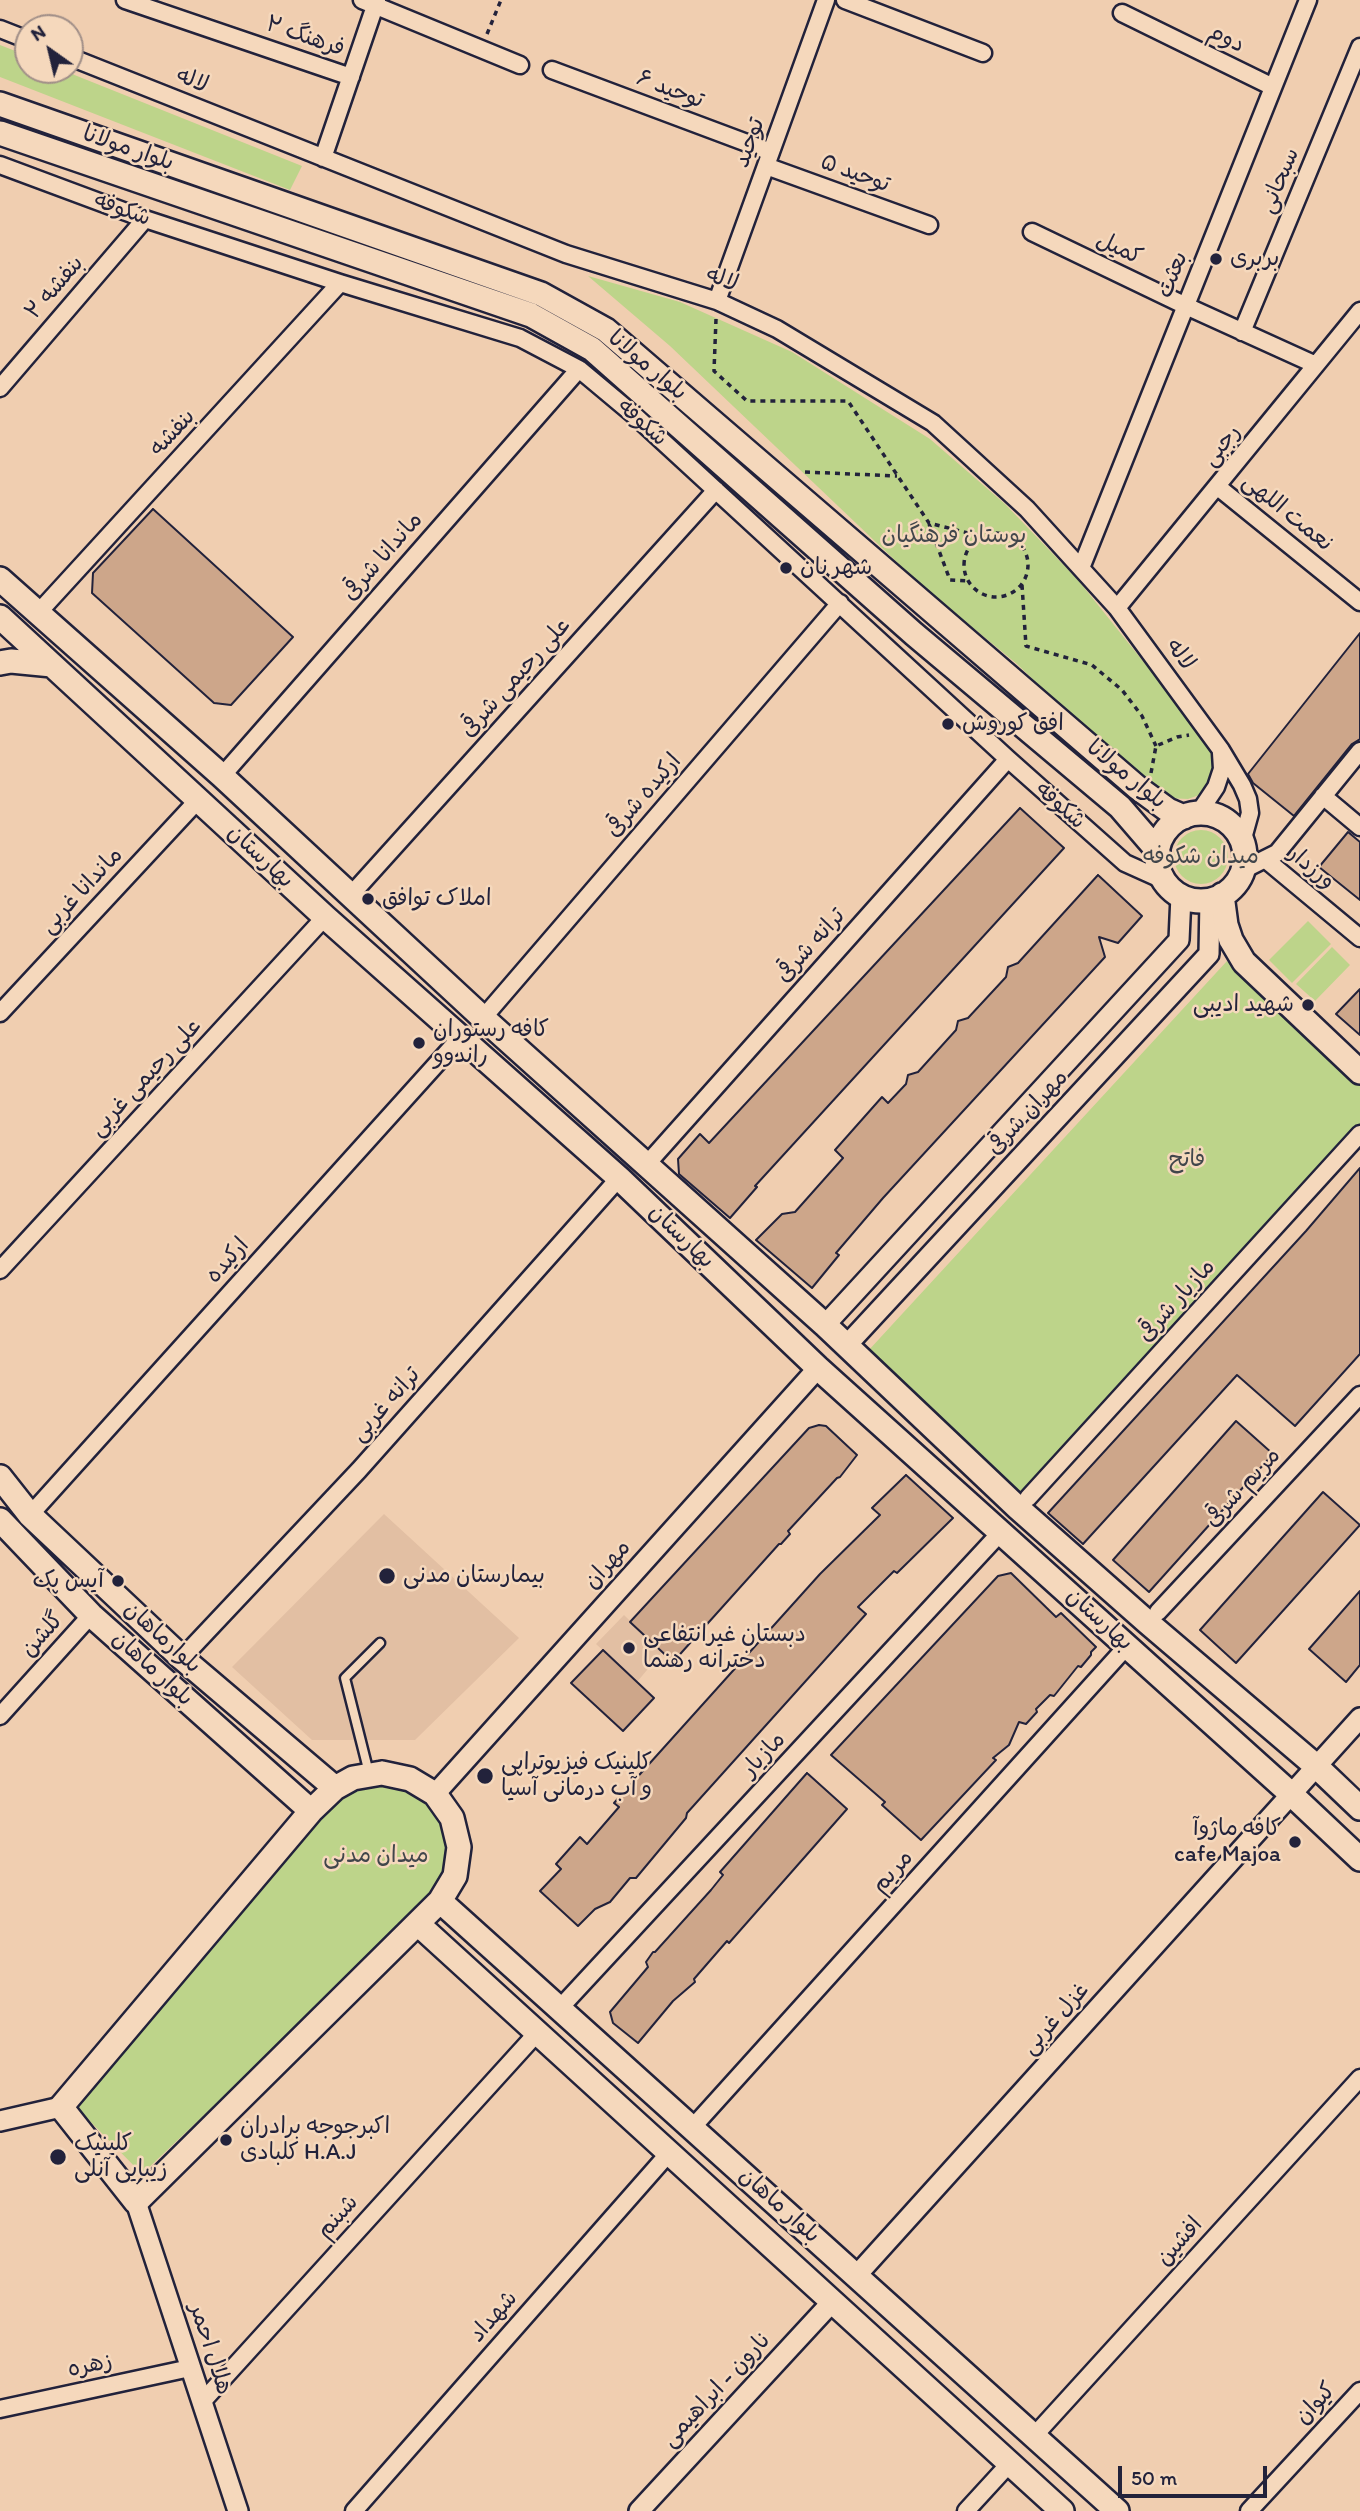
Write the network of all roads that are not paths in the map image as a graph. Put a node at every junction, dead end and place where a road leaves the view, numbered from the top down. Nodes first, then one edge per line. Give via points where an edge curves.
1 (125, 0) edge
2 (826, 0) edge
3 (845, 0) edge
4 (1308, 0) edge
5 (371, 2) edge
6 (1122, 13) dead end
7 (1360, 47) edge
8 (983, 53) dead end
9 (84, 63) edge
10 (520, 65) dead end
11 (552, 70) dead end
12 (351, 77) junction
13 (1273, 87) junction
14 (0, 104) edge
15 (0, 133) edge
16 (324, 158) junction
17 (768, 159) junction
18 (0, 165) edge
19 (145, 219) junction
20 (929, 225) dead end
21 (1032, 232) dead end
22 (340, 284) junction
23 (717, 301) junction
24 (1186, 306) junction
25 (1360, 311) edge
26 (1242, 332) junction
27 (1316, 365) junction
28 (579, 369) junction
29 (0, 388) edge
30 (1218, 487) junction
31 (716, 490) junction
32 (1081, 568) junction
33 (0, 579) edge
34 (1360, 601) edge
35 (840, 603) junction
36 (1117, 608) junction
37 (38, 613) junction
38 (0, 617) edge
39 (0, 663) edge
40 (52, 665) junction
41 (1221, 750) junction
42 (1360, 751) edge
43 (1008, 760) junction
44 (222, 776) junction
45 (1324, 796) junction
46 (198, 800) junction
47 (1191, 815) junction
48 (1360, 827) edge
49 (1242, 842) junction
50 (1158, 851) junction
51 (1265, 859) junction
52 (1243, 870) junction
53 (1173, 889) junction
54 (350, 896) junction
55 (1216, 898) junction
56 (325, 917) junction
57 (1360, 939) edge
58 (0, 1013) edge
59 (483, 1018) junction
60 (460, 1038) junction
61 (1360, 1072) edge
62 (1360, 1134) edge
63 (647, 1164) junction
64 (619, 1178) junction
65 (0, 1270) edge
66 (825, 1325) junction
67 (846, 1346) junction
68 (818, 1368) junction
69 (1360, 1395) edge
70 (0, 1477) edge
71 (1028, 1498) dead end
72 (30, 1515) junction
73 (4, 1532) edge
74 (1002, 1532) junction
75 (1158, 1612) dead end
76 (91, 1615) junction
77 (380, 1643) dead end
78 (1127, 1646) junction
79 (182, 1658) junction
80 (0, 1716) edge
81 (1360, 1718) edge
82 (1316, 1766) junction
83 (370, 1775) junction
84 (335, 1788) junction
85 (435, 1794) junction
86 (1291, 1794) junction
87 (1360, 1808) edge
88 (311, 1811) junction
89 (1360, 1859) edge
90 (440, 1901) junction
91 (418, 1924) junction
92 (559, 2009) junction
93 (537, 2033) junction
94 (1360, 2078) edge
95 (61, 2107) junction
96 (0, 2121) edge
97 (692, 2128) junction
98 (669, 2153) junction
99 (136, 2202) junction
100 (856, 2276) junction
101 (832, 2302) junction
102 (190, 2368) junction
103 (1360, 2390) edge
104 (202, 2402) junction
105 (0, 2409) edge
106 (1034, 2436) junction
107 (1010, 2463) junction
108 (238, 2511) edge
109 (354, 2511) edge
110 (639, 2511) edge
111 (966, 2511) edge
112 (1062, 2511) edge
113 (1117, 2511) edge
114 (1249, 2511) edge

1 - 12 street, فرهنگ ۲
2 - 17 street, توحید
3 - 8 street
4 - 13 street, بعثت
5 - 10 street
5 - 12 street
6 - 13 street, دوم
7 - 26 street, سبحانی
9 - 16 street, لاله
11 - 17 street, توحید ۶
12 - 16 street
13 - 24 street, بعثت
14 - 47 main road, بلوار مولانا via 541,294 606,330 1147,795 1168,810
15 - 50 main road, بلوار مولانا via 531,315 592,349 914,634 1120,807
16 - 23 street, لاله via 566,254
17 - 20 street, توحید ۵
17 - 23 street, توحید
18 - 19 street, شکوفه
19 - 22 street, شکوفه
19 - 29 street, بنفشه ۲
21 - 24 street, کمیل
22 - 28 street, شکوفه via 520,338
22 - 37 street, بنفشه
23 - 32 street, لاله via 777,329 933,423 1027,509
24 - 26 street, کمیل
24 - 32 street, بعثت
25 - 27 street, رجبی
26 - 27 street, کمیل
27 - 30 street, رجبی
28 - 31 street, شکوفه
28 - 44 street, ماندانا شرقی
30 - 34 street, نعمت اللهی
30 - 36 street, رجبی
31 - 35 street, شکوفه
31 - 54 street, علی رحیمی شرقی
32 - 36 street, لاله
33 - 37 main road, بهارستان
35 - 43 street, شکوفه
35 - 59 street, ارکیده شرقی
36 - 41 street, لاله
37 - 44 main road, بهارستان
38 - 40 main road, بهارستان
39 - 40 main road
40 - 46 main road, بهارستان
41 - 47 street via 1222,769 1216,787
41 - 49 street, لاله via 1248,799 1250,813
42 - 45 street
43 - 53 street, شکوفه via 1125,863
43 - 63 street, ترانه شرقی
44 - 54 main road, بهارستان
45 - 48 street
45 - 51 street via 1277,853
46 - 56 main road, بهارستان
46 - 58 street, ماندانا غربی
47 - 49 main road via 1217,816
47 - 50 main road via 1169,827
49 - 52 main road
50 - 53 main road via 1158,862
51 - 52 street
51 - 57 street, ورزدار
52 - 55 main road
53 - 55 main road via 1190,900
53 - 66 street, مهران شرقی via 1179,940
54 - 59 main road, بهارستان
55 - 61 main road via 1244,962
55 - 67 street, مهران شرقی via 1209,954
56 - 60 main road, بهارستان
56 - 65 street, علی رحیمی غربی
59 - 63 main road, بهارستان
60 - 64 main road, بهارستان
60 - 72 street, ارکیده
62 - 71 street, مازیار شرقی
63 - 66 main road, بهارستان
64 - 68 main road, بهارستان
64 - 79 street, ترانه غربی via 359,1470
66 - 67 main road, بهارستان
67 - 82 main road, بهارستان via 1017,1508
68 - 74 main road, بهارستان
68 - 85 street, مهران
69 - 75 street, مریم شرقی
70 - 72 main road, بلوارماهان
72 - 79 main road, بلوارماهان
73 - 76 main road, بلوار ماهان
74 - 78 main road, بهارستان
74 - 92 street, مازیار
76 - 80 street, گلشن
76 - 88 main road, بلوار ماهان
77 - 83 lane via 345,1678
78 - 86 main road, بهارستان
78 - 97 street, مریم
79 - 84 main road, بلوارماهان
81 - 82 street, غزل غربی
82 - 86 street, غزل غربی
82 - 87 main road, بهارستان
83 - 84 main road
83 - 85 main road via 410,1779
84 - 88 main road
85 - 90 main road via 452,1818 459,1847 455,1876
86 - 89 main road, بهارستان
86 - 100 street, غزل غربی
88 - 95 main road
90 - 91 main road
90 - 92 main road, بلوار ماهان
91 - 93 main road, بلوار ماهان
91 - 99 main road
92 - 97 main road, بلوار ماهان
93 - 98 main road, بلوار ماهان
93 - 104 street, شبنم
94 - 106 street, افشین
95 - 96 street
95 - 99 main road
97 - 100 main road, بلوار ماهان
98 - 101 main road, بلوار ماهان
98 - 109 street, شهداد
99 - 102 street, هلال احمر
100 - 106 main road, بلوار ماهان
101 - 107 main road, بلوار ماهان
101 - 110 street, نارون - ابراهیمی
102 - 104 street, هلال احمر
102 - 105 street, زهره
103 - 114 street, کیوان
104 - 108 street, هلال احمر
106 - 113 main road, بلوار ماهان
107 - 111 street
107 - 112 main road, بلوار ماهان

